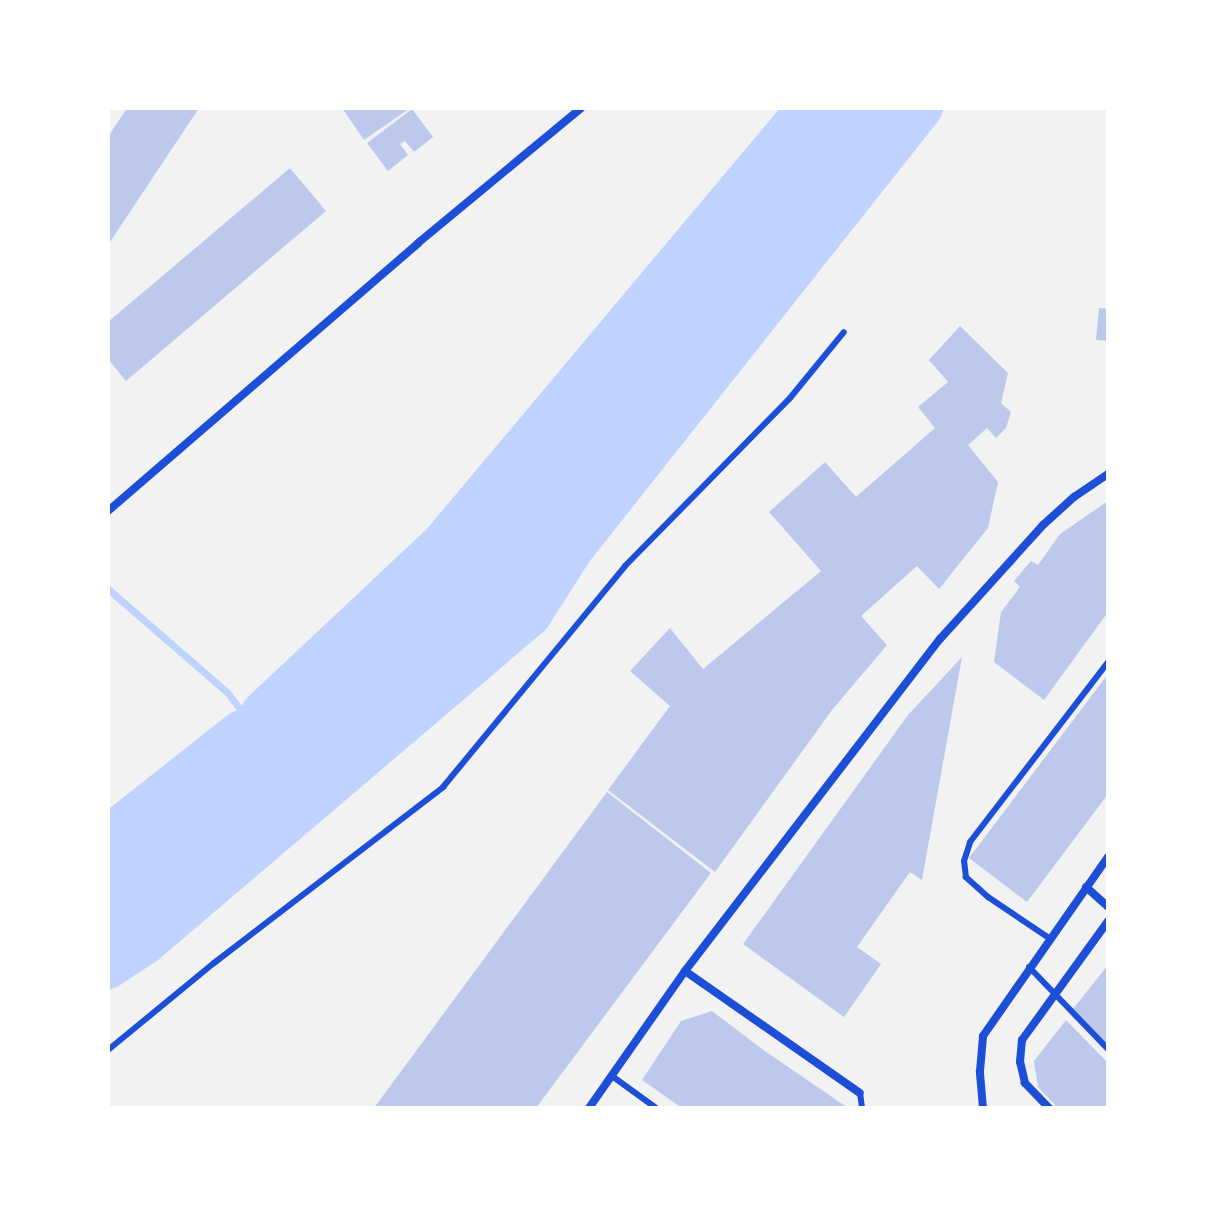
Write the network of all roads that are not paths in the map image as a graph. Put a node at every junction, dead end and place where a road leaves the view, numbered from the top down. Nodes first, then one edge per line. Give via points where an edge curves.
1 (581, 108) edge
2 (844, 332) dead end
3 (1108, 474) edge
4 (108, 511) edge
5 (1108, 662) edge
6 (1108, 857) edge
7 (1086, 887) junction
8 (1108, 907) edge
9 (1108, 921) edge
10 (1049, 938) junction
11 (1029, 967) junction
12 (685, 971) junction
13 (1056, 995) junction
14 (1108, 1049) edge
15 (108, 1050) edge
16 (612, 1076) junction
17 (860, 1093) joint
18 (589, 1108) edge
19 (656, 1108) edge
20 (862, 1108) edge
21 (983, 1108) edge
22 (1049, 1108) edge

1 - 4 street
2 - 15 lane via 790,398 625,566 443,787
3 - 12 street via 1043,525 940,639
5 - 10 lane via 970,842 964,861 966,877 988,897
6 - 7 street
7 - 8 street
7 - 10 street
9 - 13 street
10 - 11 street
11 - 13 lane
11 - 21 street via 983,1036
12 - 16 street
12 - 17 street
13 - 14 lane
13 - 22 street via 1022,1040 1020,1062 1025,1083
16 - 18 street
16 - 19 lane
17 - 20 lane

